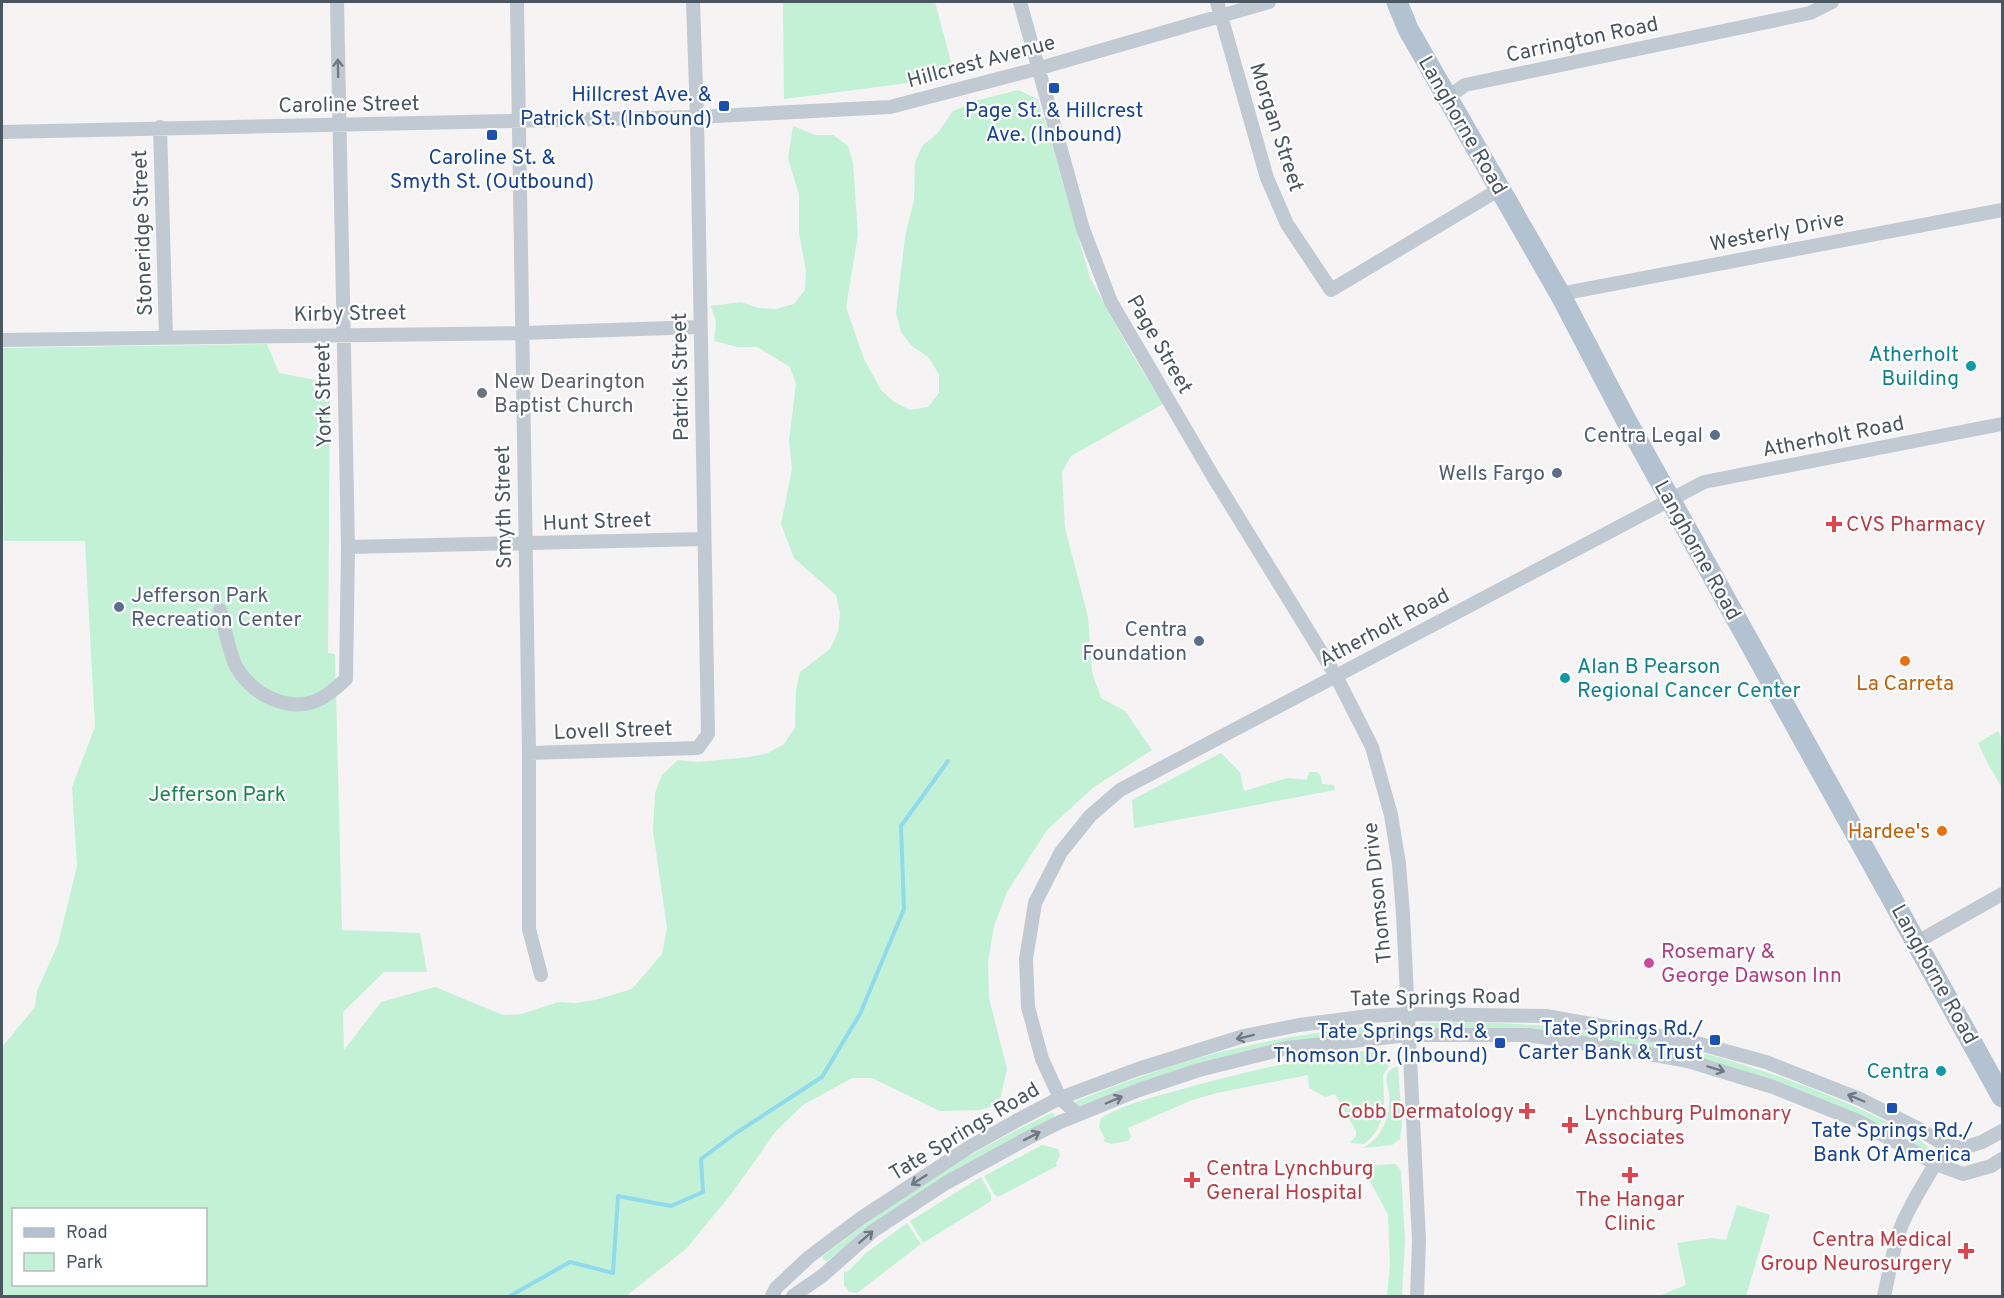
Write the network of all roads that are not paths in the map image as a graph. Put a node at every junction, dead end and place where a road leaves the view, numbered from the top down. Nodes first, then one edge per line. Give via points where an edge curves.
1 (337, 2) edge
2 (517, 2) edge
3 (693, 2) edge
4 (1020, 2) edge
5 (1269, 2) edge
6 (1397, 2) edge
7 (1832, 2) edge
8 (1219, 8) edge
9 (1040, 68) junction
10 (1448, 98) junction
11 (697, 117) junction
12 (519, 120) junction
13 (339, 126) junction
14 (160, 128) junction
15 (2, 132) edge
16 (1500, 189) junction
17 (2002, 210) edge
18 (1560, 294) junction
19 (699, 327) junction
20 (523, 333) junction
21 (343, 334) junction
22 (166, 337) junction
23 (2, 340) edge
24 (2002, 424) edge
25 (1671, 498) junction
26 (704, 539) junction
27 (525, 544) junction
28 (348, 547) junction
29 (220, 610) dead end
30 (1336, 676) junction
31 (698, 748) joint
32 (529, 753) junction
33 (2002, 894) edge
34 (1917, 942) junction
35 (541, 975) dead end
36 (1407, 1014) junction
37 (1409, 1035) junction
38 (2002, 1097) edge
39 (1060, 1098) junction
40 (1078, 1115) junction
41 (1060, 1122) junction
42 (2002, 1131) edge
43 (1945, 1145) junction
44 (2002, 1159) edge
45 (1936, 1164) junction
46 (772, 1296) edge
47 (793, 1296) edge
48 (1417, 1296) edge
49 (1884, 1296) edge

13 -> 1 street, York Street
2 - 12 street, Smyth Street
3 - 11 street, Patrick Street
4 - 9 street, Page Street
5 - 8 street, Hillcrest Avenue
6 - 10 main road, Langhorne Road
7 - 10 street, Carrington Road via 1810,13 1464,85
8 - 9 street, Hillcrest Avenue
8 - 16 street, Morgan Street via 1267,178 1287,224 1331,290
9 - 11 street, Hillcrest Avenue via 890,107
9 - 30 street, Page Street via 1083,229 1111,302
10 - 16 main road, Langhorne Road
11 - 12 street, Caroline Street
11 - 19 street, Patrick Street
12 - 13 street, Caroline Street
12 - 20 street, Smyth Street
13 - 14 street, Caroline Street
13 - 21 street, York Street
14 - 15 street, Caroline Street
14 - 22 street, Stoneridge Street
16 - 18 main road, Langhorne Road
17 - 18 street, Westerly Drive
18 - 25 main road, Langhorne Road
19 - 20 street, Kirby Street
19 - 26 street, Patrick Street
20 - 21 street, Kirby Street
20 - 27 street, Smyth Street
21 - 22 street, Kirby Street
21 - 28 street, York Street
22 - 23 street, Kirby Street
24 - 25 street, Atherholt Road via 1704,482
25 - 30 street, Atherholt Road
25 - 34 main road, Langhorne Road
26 - 27 street, Hunt Street
26 - 31 street, Patrick Street via 708,734
27 - 28 street, Hunt Street
27 - 32 street, Smyth Street
28 - 29 street, York Street via 346,679 321,699 290,705 249,684 236,666
30 - 36 street, Thomson Drive via 1372,747 1391,815 1399,864
30 - 39 street, Atherholt Road via 1119,790 1090,816 1061,852 1035,903 1026,959 1028,1007 1042,1059
31 - 32 street, Lovell Street
32 - 35 street, Smyth Street via 530,929
33 - 34 street
34 - 38 main road, Langhorne Road
36 - 37 street, Thomson Drive
36 -> 39 street, Tate Springs Road via 1299,1025 1244,1036
43 -> 36 street, Tate Springs Road via 1860,1099 1766,1062 1694,1042 1546,1016
40 -> 37 street, Tate Springs Road via 1199,1070 1287,1048
37 -> 45 street, Tate Springs Road via 1527,1035 1688,1061 1773,1087 1858,1121
37 - 48 street, Thomson Drive via 1419,1241
39 - 40 street, Atherholt Road
39 - 41 street, Atherholt Road
39 -> 46 street, Tate Springs Road via 972,1146 861,1218 809,1257
40 - 41 street, Tate Springs Road
47 -> 41 street, Tate Springs Road via 873,1231 946,1183
42 - 43 street via 1963,1148
43 - 45 street
44 - 45 street, Tate Springs Road via 1964,1174
45 - 49 street via 1899,1232

